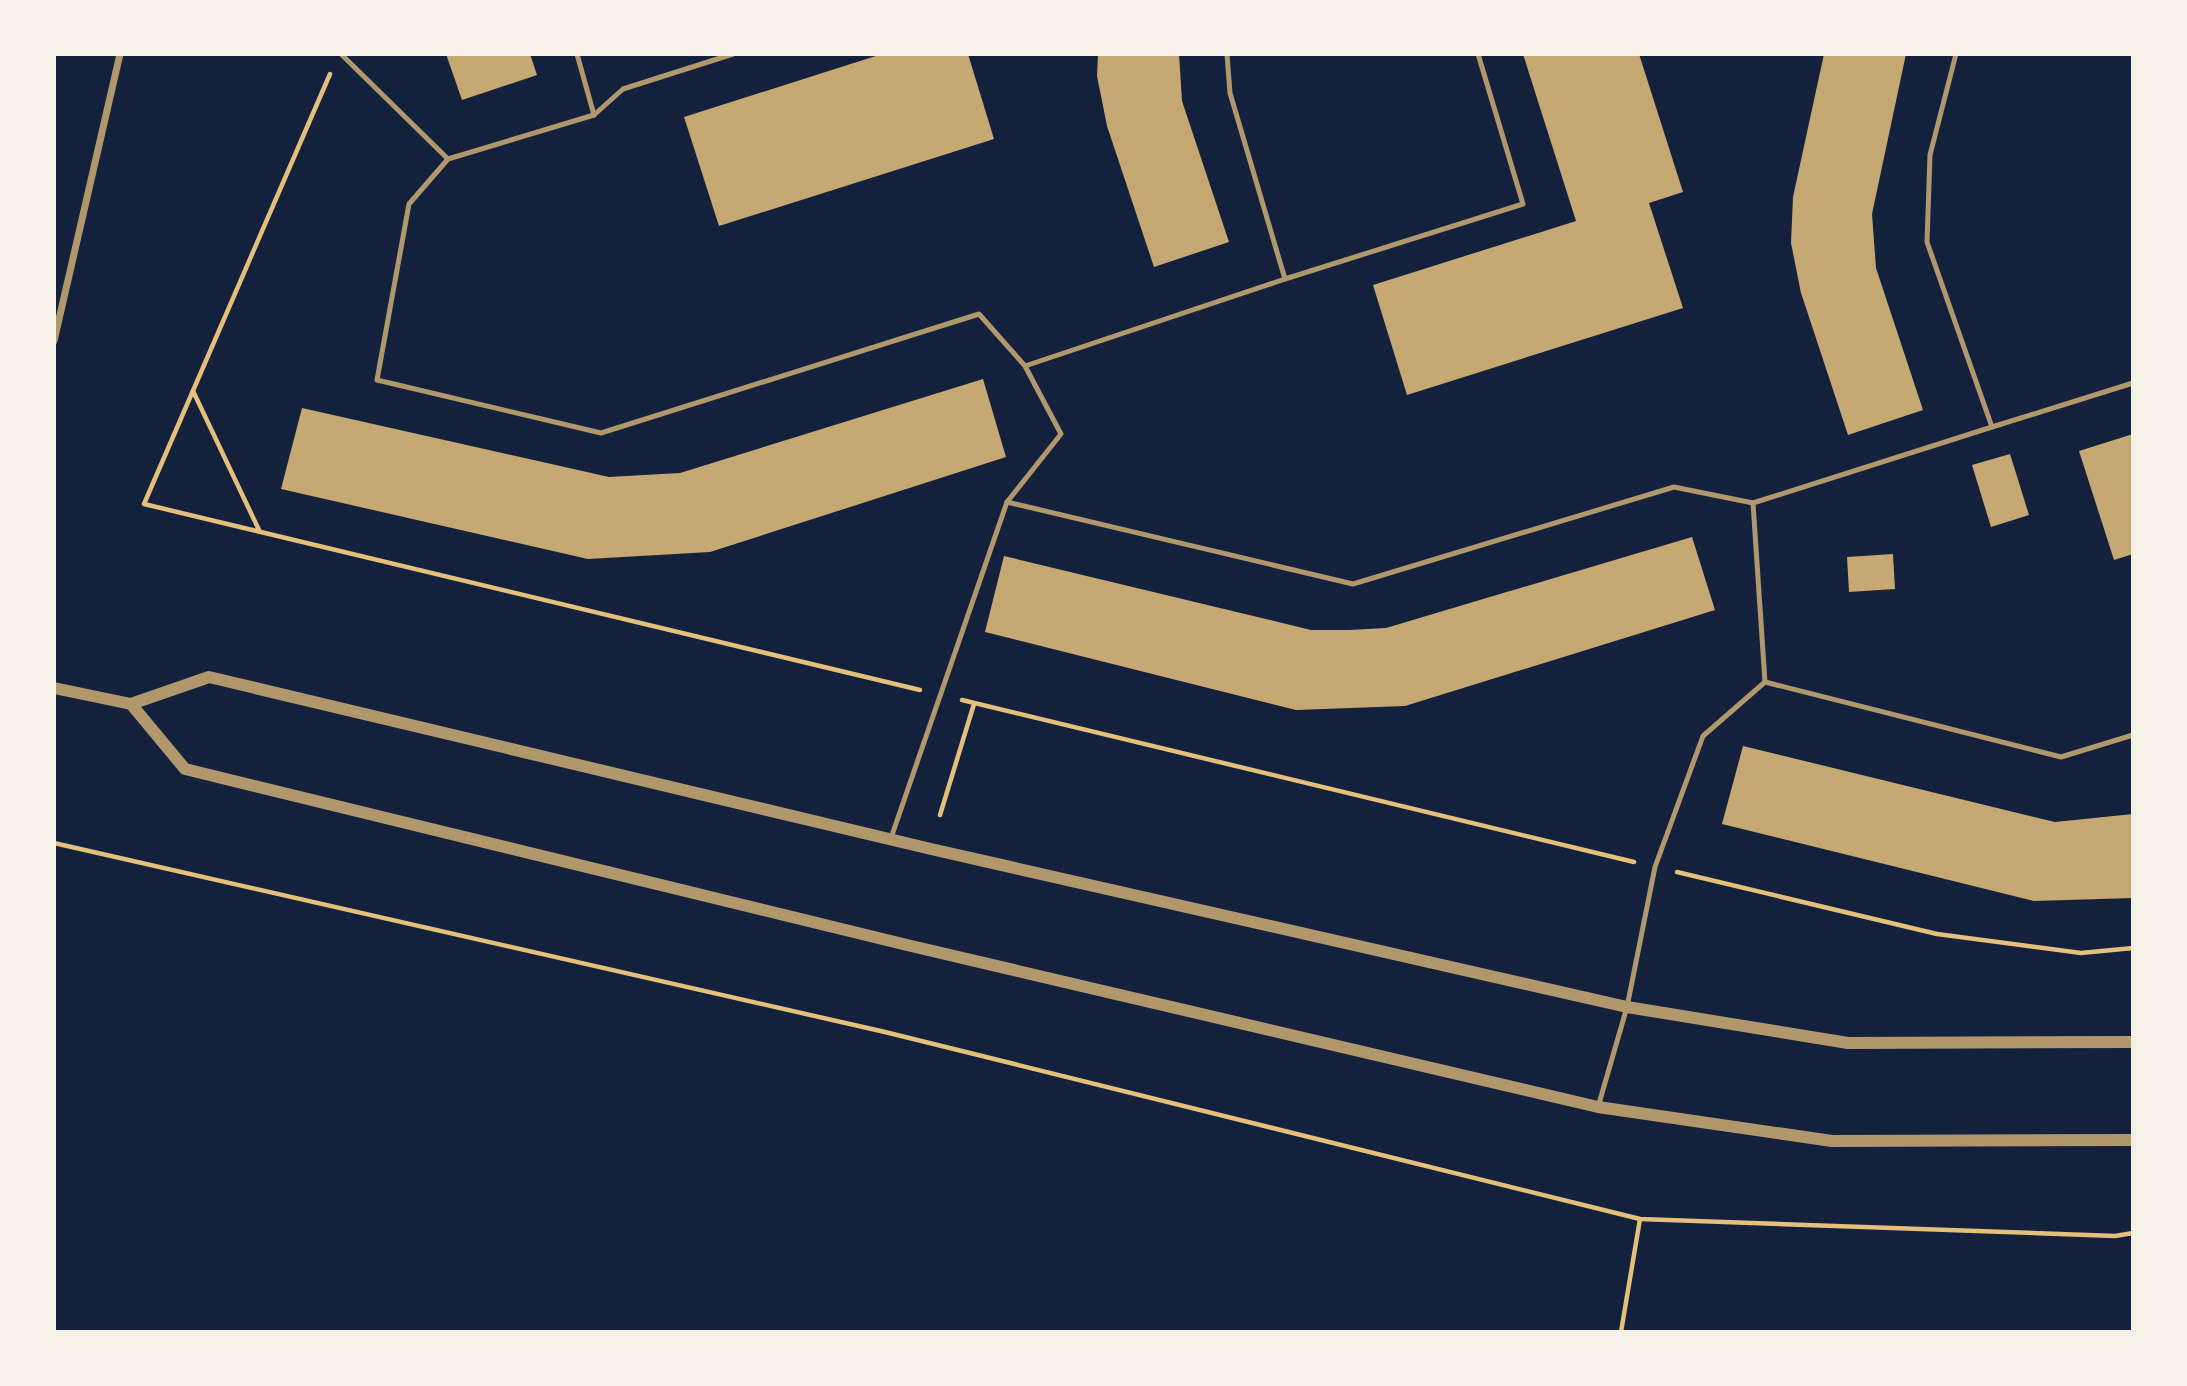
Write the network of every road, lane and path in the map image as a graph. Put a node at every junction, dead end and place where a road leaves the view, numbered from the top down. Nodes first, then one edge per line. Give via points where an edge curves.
1 (120, 54) edge
2 (341, 54) edge
3 (576, 54) edge
4 (733, 54) edge
5 (1227, 54) edge
6 (1479, 54) edge
7 (1956, 54) edge
8 (594, 115) junction
9 (448, 159) junction
10 (1285, 279) junction
11 (54, 341) edge
12 (1025, 366) junction
13 (2133, 383) edge
14 (193, 391) dead end
15 (1992, 427) junction
16 (1007, 502) junction
17 (1753, 503) junction
18 (259, 531) dead end
19 (1765, 682) junction
20 (54, 688) edge
21 (131, 704) junction
22 (974, 704) dead end
23 (2133, 735) edge
24 (940, 815) dead end
25 (891, 838) junction
26 (54, 843) edge
27 (1628, 1007) junction
28 (2133, 1042) edge
29 (1598, 1107) junction
30 (2133, 1140) edge
31 (1640, 1219) junction
32 (2133, 1234) edge
33 (1621, 1332) edge

1 - 11 street
2 - 9 lane
3 - 8 lane
4 - 8 lane via 623,89
5 - 10 lane via 1230,93
6 - 10 lane via 1523,204
7 - 15 lane via 1930,155 1927,242
8 - 9 lane
9 - 12 lane via 409,204 377,380 601,433 979,314
10 - 12 lane
12 - 16 lane via 1061,434
13 - 15 lane
14 - 18 path
15 - 17 lane
16 - 17 lane via 1353,584 1674,488
16 - 25 lane
17 - 19 lane
19 - 23 lane via 2061,757
19 - 27 lane via 1703,736 1655,867
20 - 21 street
21 - 25 street via 209,677
21 - 29 street via 185,769
22 - 24 path
25 - 27 street
26 - 31 path via 886,1032
27 - 28 street via 1848,1043
27 - 29 lane
29 - 30 street via 1832,1141
31 - 32 path
31 - 33 path

